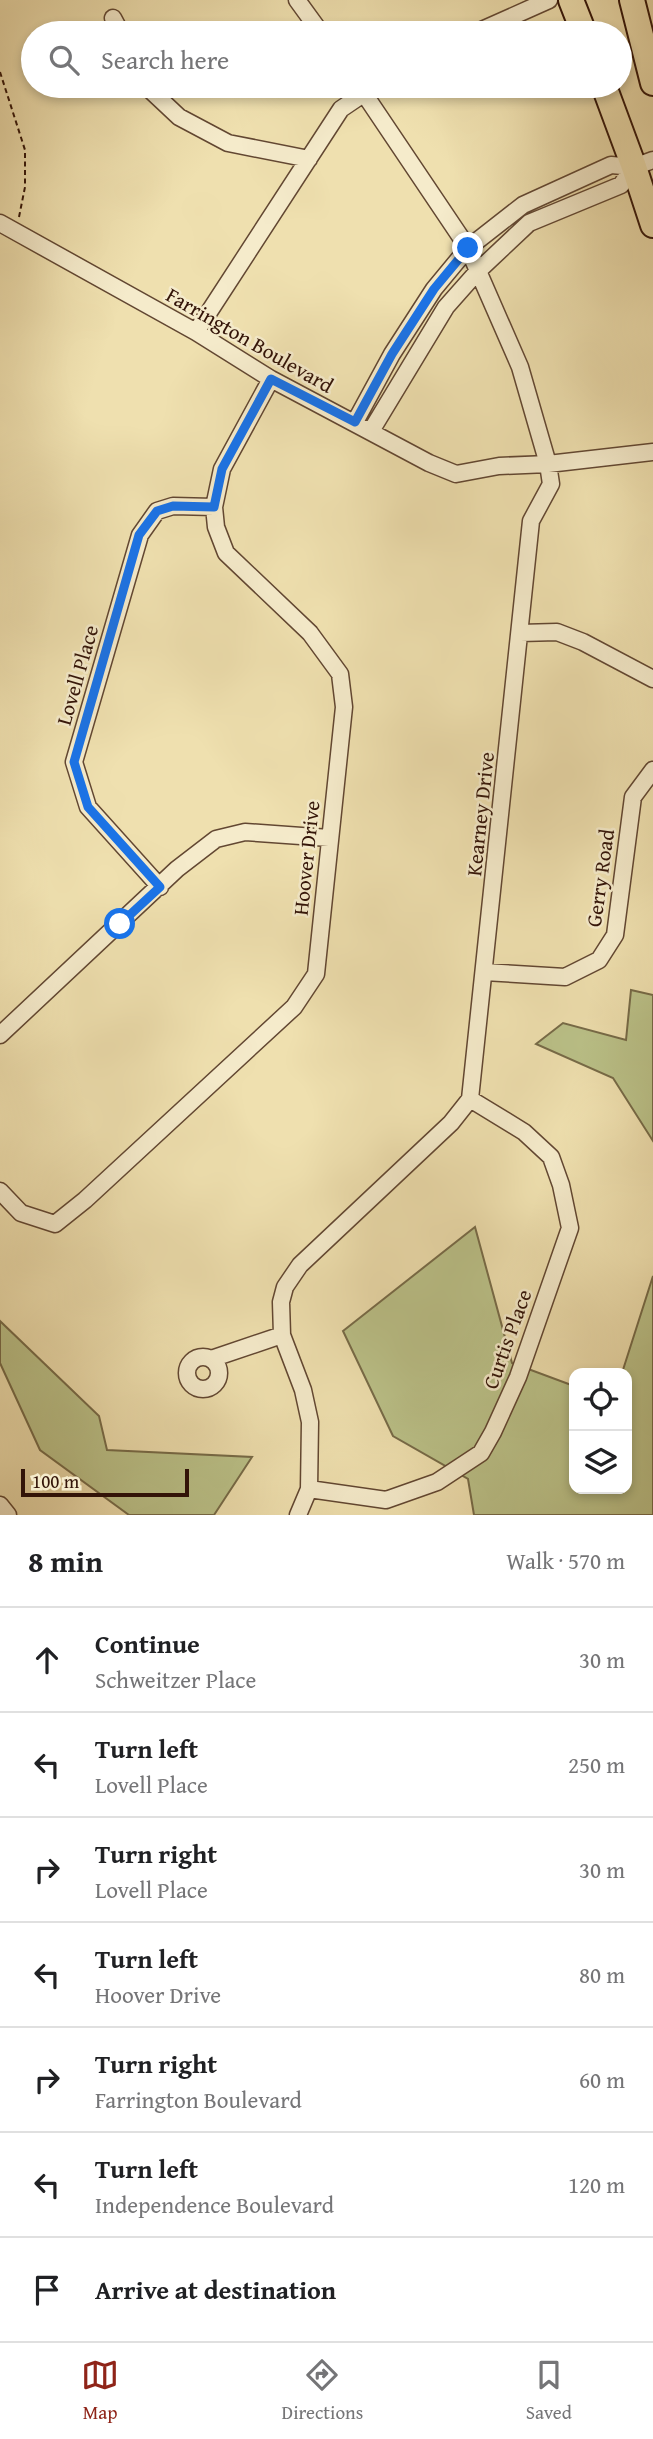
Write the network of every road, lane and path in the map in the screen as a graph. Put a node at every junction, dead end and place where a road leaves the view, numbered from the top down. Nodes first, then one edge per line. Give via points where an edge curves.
1 (297, 0) edge
2 (549, 0) edge
3 (571, 0) edge
4 (632, 0) edge
5 (113, 18) dead end
6 (115, 21) edge
7 (312, 21) edge
8 (502, 21) edge
9 (579, 21) edge
10 (0, 72) edge
11 (653, 83) edge
12 (159, 98) edge
13 (354, 98) edge
14 (372, 98) edge
15 (610, 98) edge
16 (309, 159) junction
17 (644, 164) edge
18 (0, 223) edge
19 (653, 225) edge
20 (16, 232) junction
21 (468, 248) junction
22 (477, 272) junction
23 (196, 332) junction
24 (271, 379) junction
25 (355, 422) junction
26 (371, 431) junction
27 (653, 452) edge
28 (548, 464) junction
29 (214, 507) junction
30 (520, 634) junction
31 (653, 679) edge
32 (653, 770) edge
33 (329, 838) junction
34 (160, 887) junction
35 (484, 972) junction
36 (0, 1035) edge
37 (470, 1099) junction
38 (0, 1191) edge
39 (282, 1335) junction
40 (211, 1359) dead end
41 (309, 1489) junction
42 (0, 1505) edge
43 (8, 1515) edge
44 (298, 1515) edge

1 - 7 street
2 - 8 street
3 - 9 highway
4 - 11 highway
5 - 6 street
10 - 20 path via 25,150 25,187
12 - 16 street via 179,117 228,144
13 - 16 street via 341,109
14 - 21 street, Kearney Drive
15 - 17 highway
16 - 23 street
17 - 19 highway
17 - 21 street via 611,165 523,205
17 - 22 street via 621,185 529,223
18 - 20 street, Farrington Boulevard
20 - 23 street, Farrington Boulevard
21 - 22 street, Kearney Drive
21 - 25 street via 434,289
22 - 26 street via 446,307
22 - 28 street, Kearney Drive via 520,368
23 - 24 street, Farrington Boulevard
24 - 25 street, Farrington Boulevard
24 - 29 street, Hoover Drive via 222,469
25 - 26 street, Farrington Boulevard
26 - 28 street, Farrington Boulevard via 456,474
27 - 28 street, Farrington Boulevard
28 - 30 street, Kearney Drive via 551,484 531,521
29 - 33 street, Hoover Drive via 226,553 310,633 340,674 344,708
29 - 34 street, Lovell Place via 173,506 157,511 139,535 74,762 88,807
30 - 31 street via 557,632
30 - 35 street, Kearney Drive
32 - 35 street, Gerry Road via 633,797 615,935 599,960 565,977
33 - 34 street via 246,832 216,839
33 - 38 street, Hoover Drive via 316,974 295,1007 55,1224 21,1213
34 - 36 street
35 - 37 street, Kearney Drive
37 - 39 street via 451,1124 300,1265 281,1301
37 - 41 street, Curtis Place via 524,1132 551,1157 570,1228 518,1377 481,1453 437,1482 386,1500
39 - 40 street
39 - 41 street via 310,1422
41 - 44 street
42 - 43 street

